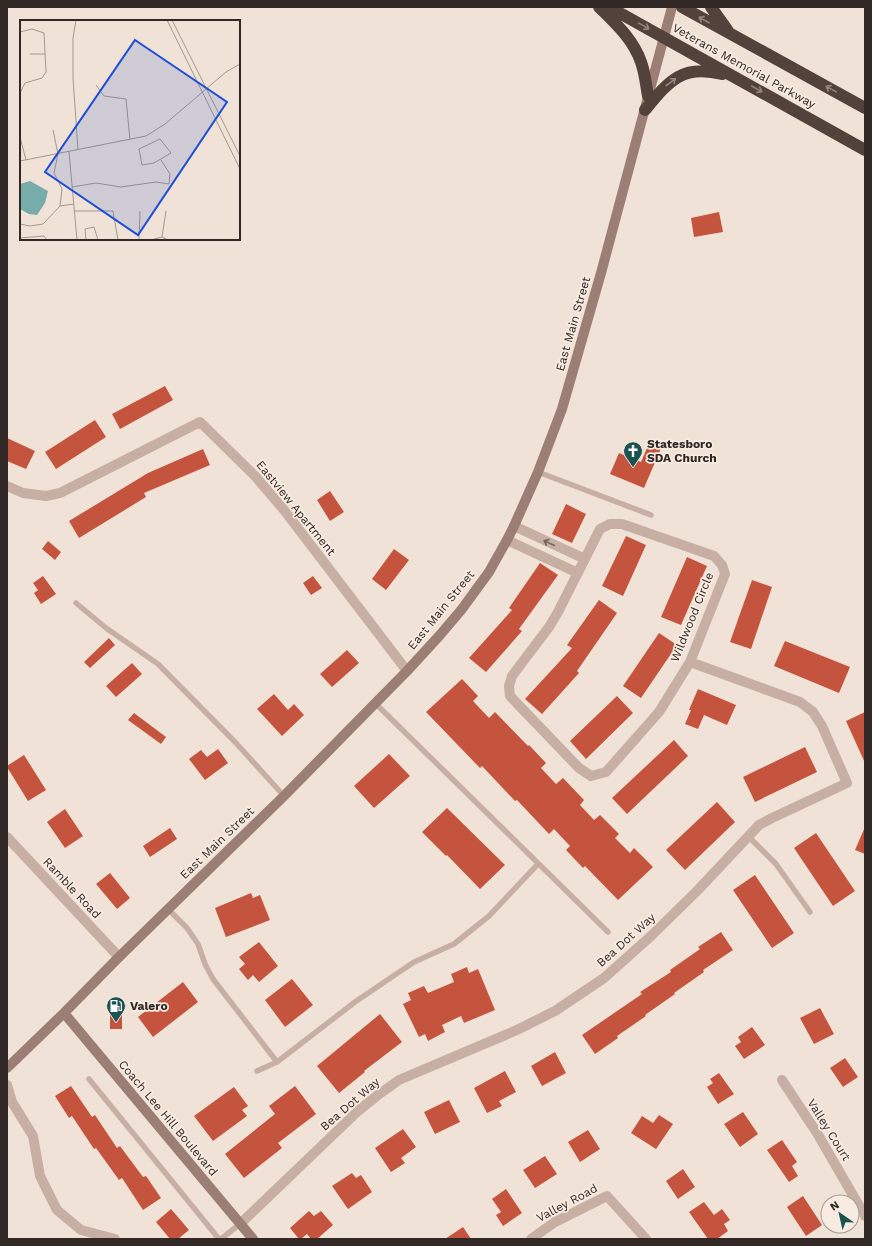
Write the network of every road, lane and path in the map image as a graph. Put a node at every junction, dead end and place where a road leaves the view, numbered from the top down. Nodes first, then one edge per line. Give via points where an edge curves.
1 (599, 7) edge
2 (609, 7) edge
3 (672, 7) edge
4 (682, 7) edge
5 (711, 7) edge
6 (730, 34) junction
7 (664, 37) junction
8 (737, 78) junction
9 (648, 96) junction
10 (865, 108) edge
11 (645, 110) junction
12 (865, 150) edge
13 (538, 472) junction
14 (7, 486) edge
15 (651, 515) dead end
16 (514, 526) junction
17 (507, 540) junction
18 (585, 559) junction
19 (578, 573) junction
20 (76, 603) dead end
21 (690, 662) junction
22 (407, 671) junction
23 (375, 703) junction
24 (284, 796) junction
25 (7, 836) edge
26 (748, 836) junction
27 (538, 864) junction
28 (168, 909) junction
29 (810, 912) dead end
30 (608, 932) dead end
31 (119, 957) junction
32 (64, 1013) junction
33 (277, 1062) junction
34 (7, 1068) edge
35 (257, 1071) dead end
36 (89, 1079) dead end
37 (782, 1080) dead end
38 (7, 1085) edge
39 (865, 1216) edge
40 (240, 1224) junction
41 (115, 1239) edge
42 (220, 1239) edge
43 (253, 1239) edge
44 (531, 1239) edge
45 (646, 1239) edge

1 - 9 highway via 622,30 635,48 642,63
2 -> 7 highway, Veterans Memorial Parkway
3 - 7 main road, East Main Street
6 -> 4 highway, Veterans Memorial Parkway
5 - 6 highway
10 -> 6 highway, Veterans Memorial Parkway
7 - 8 highway, Veterans Memorial Parkway
7 - 9 main road, East Main Street
11 -> 8 highway via 663,88 685,73 710,71
8 -> 12 highway, Veterans Memorial Parkway
9 - 11 main road, East Main Street
11 - 13 main road, East Main Street via 562,409
13 - 15 lane
13 - 16 main road, East Main Street
14 - 22 street, Eastview Apartment via 24,493 46,496 60,493 200,422 255,476 284,510
16 - 17 main road, East Main Street
18 -> 16 street
17 - 19 street
17 - 22 main road, East Main Street via 489,572 462,608
18 - 19 street, Wildwood Circle
18 - 21 street, Wildwood Circle via 600,529 610,524 622,524 714,556 722,565 725,574
19 - 21 street, Wildwood Circle via 549,627 512,676 509,686 510,696 579,768 591,776 606,772 658,712
20 - 24 lane via 106,628 158,664
21 - 26 street, Bea Dot Way via 800,702 809,708 822,726 847,783 772,818 759,825
22 - 23 main road, East Main Street
23 - 24 main road, East Main Street
23 - 27 lane
24 - 28 main road, East Main Street
25 - 31 street, Ramble Road
26 - 29 lane via 776,864
26 - 40 street, Bea Dot Way via 697,891 604,978 556,1011 399,1080 358,1111
27 - 30 lane
27 - 33 lane via 489,916 454,944 414,962 355,1002
28 - 31 main road, East Main Street
28 - 33 lane via 187,928 198,944 213,979
31 - 32 main road, East Main Street
32 - 34 main road, East Main Street
32 - 40 main road, Coach Lee Hill Boulevard
33 - 35 lane
36 - 42 lane
37 - 39 street, Valley Court via 817,1133
38 - 41 street via 12,1102 32,1136 40,1176 58,1210 80,1230
40 - 42 lane
40 - 43 main road, Coach Lee Hill Boulevard
44 - 45 street, Valley Road via 555,1222 607,1196

